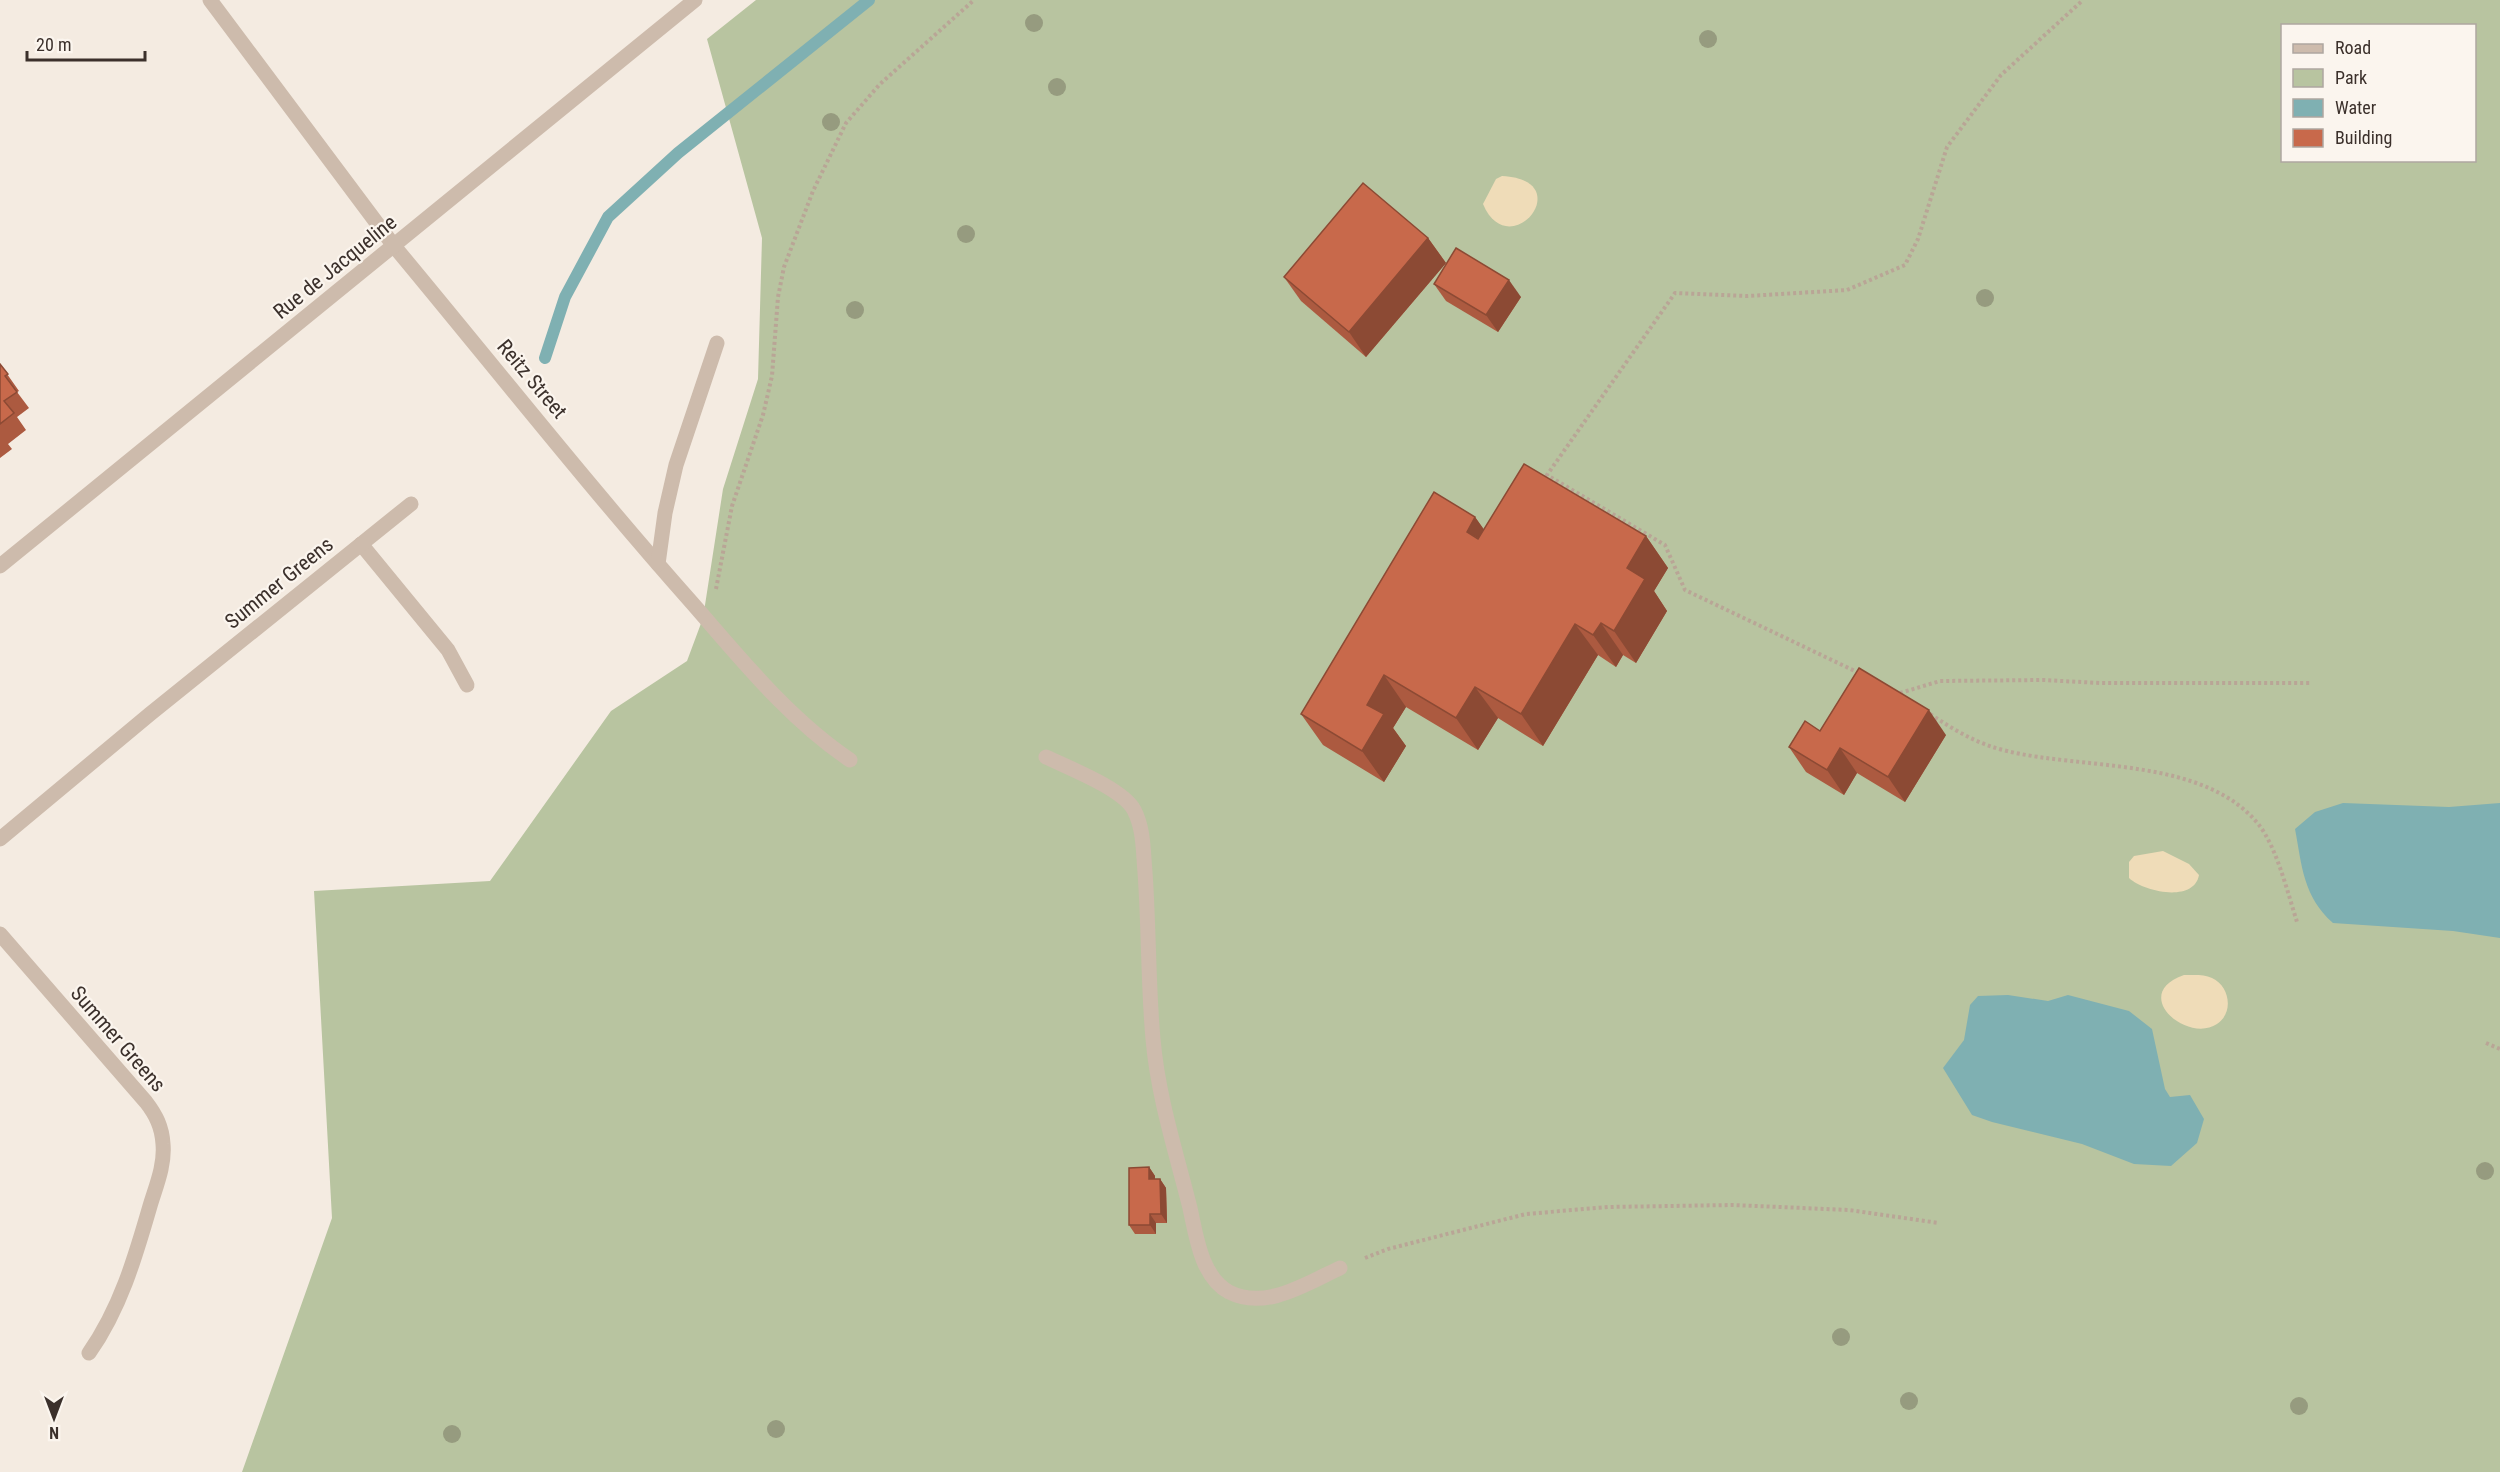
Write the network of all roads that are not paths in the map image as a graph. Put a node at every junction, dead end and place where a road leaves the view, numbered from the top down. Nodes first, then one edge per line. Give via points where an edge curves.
1 (210, 0) edge
2 (695, 0) edge
3 (394, 246) junction
4 (717, 343) dead end
5 (411, 504) dead end
6 (361, 544) junction
7 (658, 564) junction
8 (0, 566) edge
9 (467, 685) dead end
10 (1046, 757) dead end
11 (850, 760) dead end
12 (0, 838) edge
13 (0, 934) edge
14 (1340, 1268) road end
15 (89, 1353) dead end

1 - 3 street, Reitz Street
2 - 3 street, Rue de Jacqueline
3 - 7 street, Reitz Street
3 - 8 street, Rue de Jacqueline
4 - 7 street via 676,465
5 - 6 street, Summer Greens
6 - 9 street, Summer Greens via 448,650
6 - 12 street, Summer Greens
7 - 11 street, Reitz Street via 779,698 825,743
10 - 14 street via 1128,800 1141,828 1155,1063 1199,1246 1210,1272 1228,1291 1257,1298 1281,1295
13 - 15 street, Summer Greens via 146,1102 161,1130 163,1161 141,1237 107,1329

